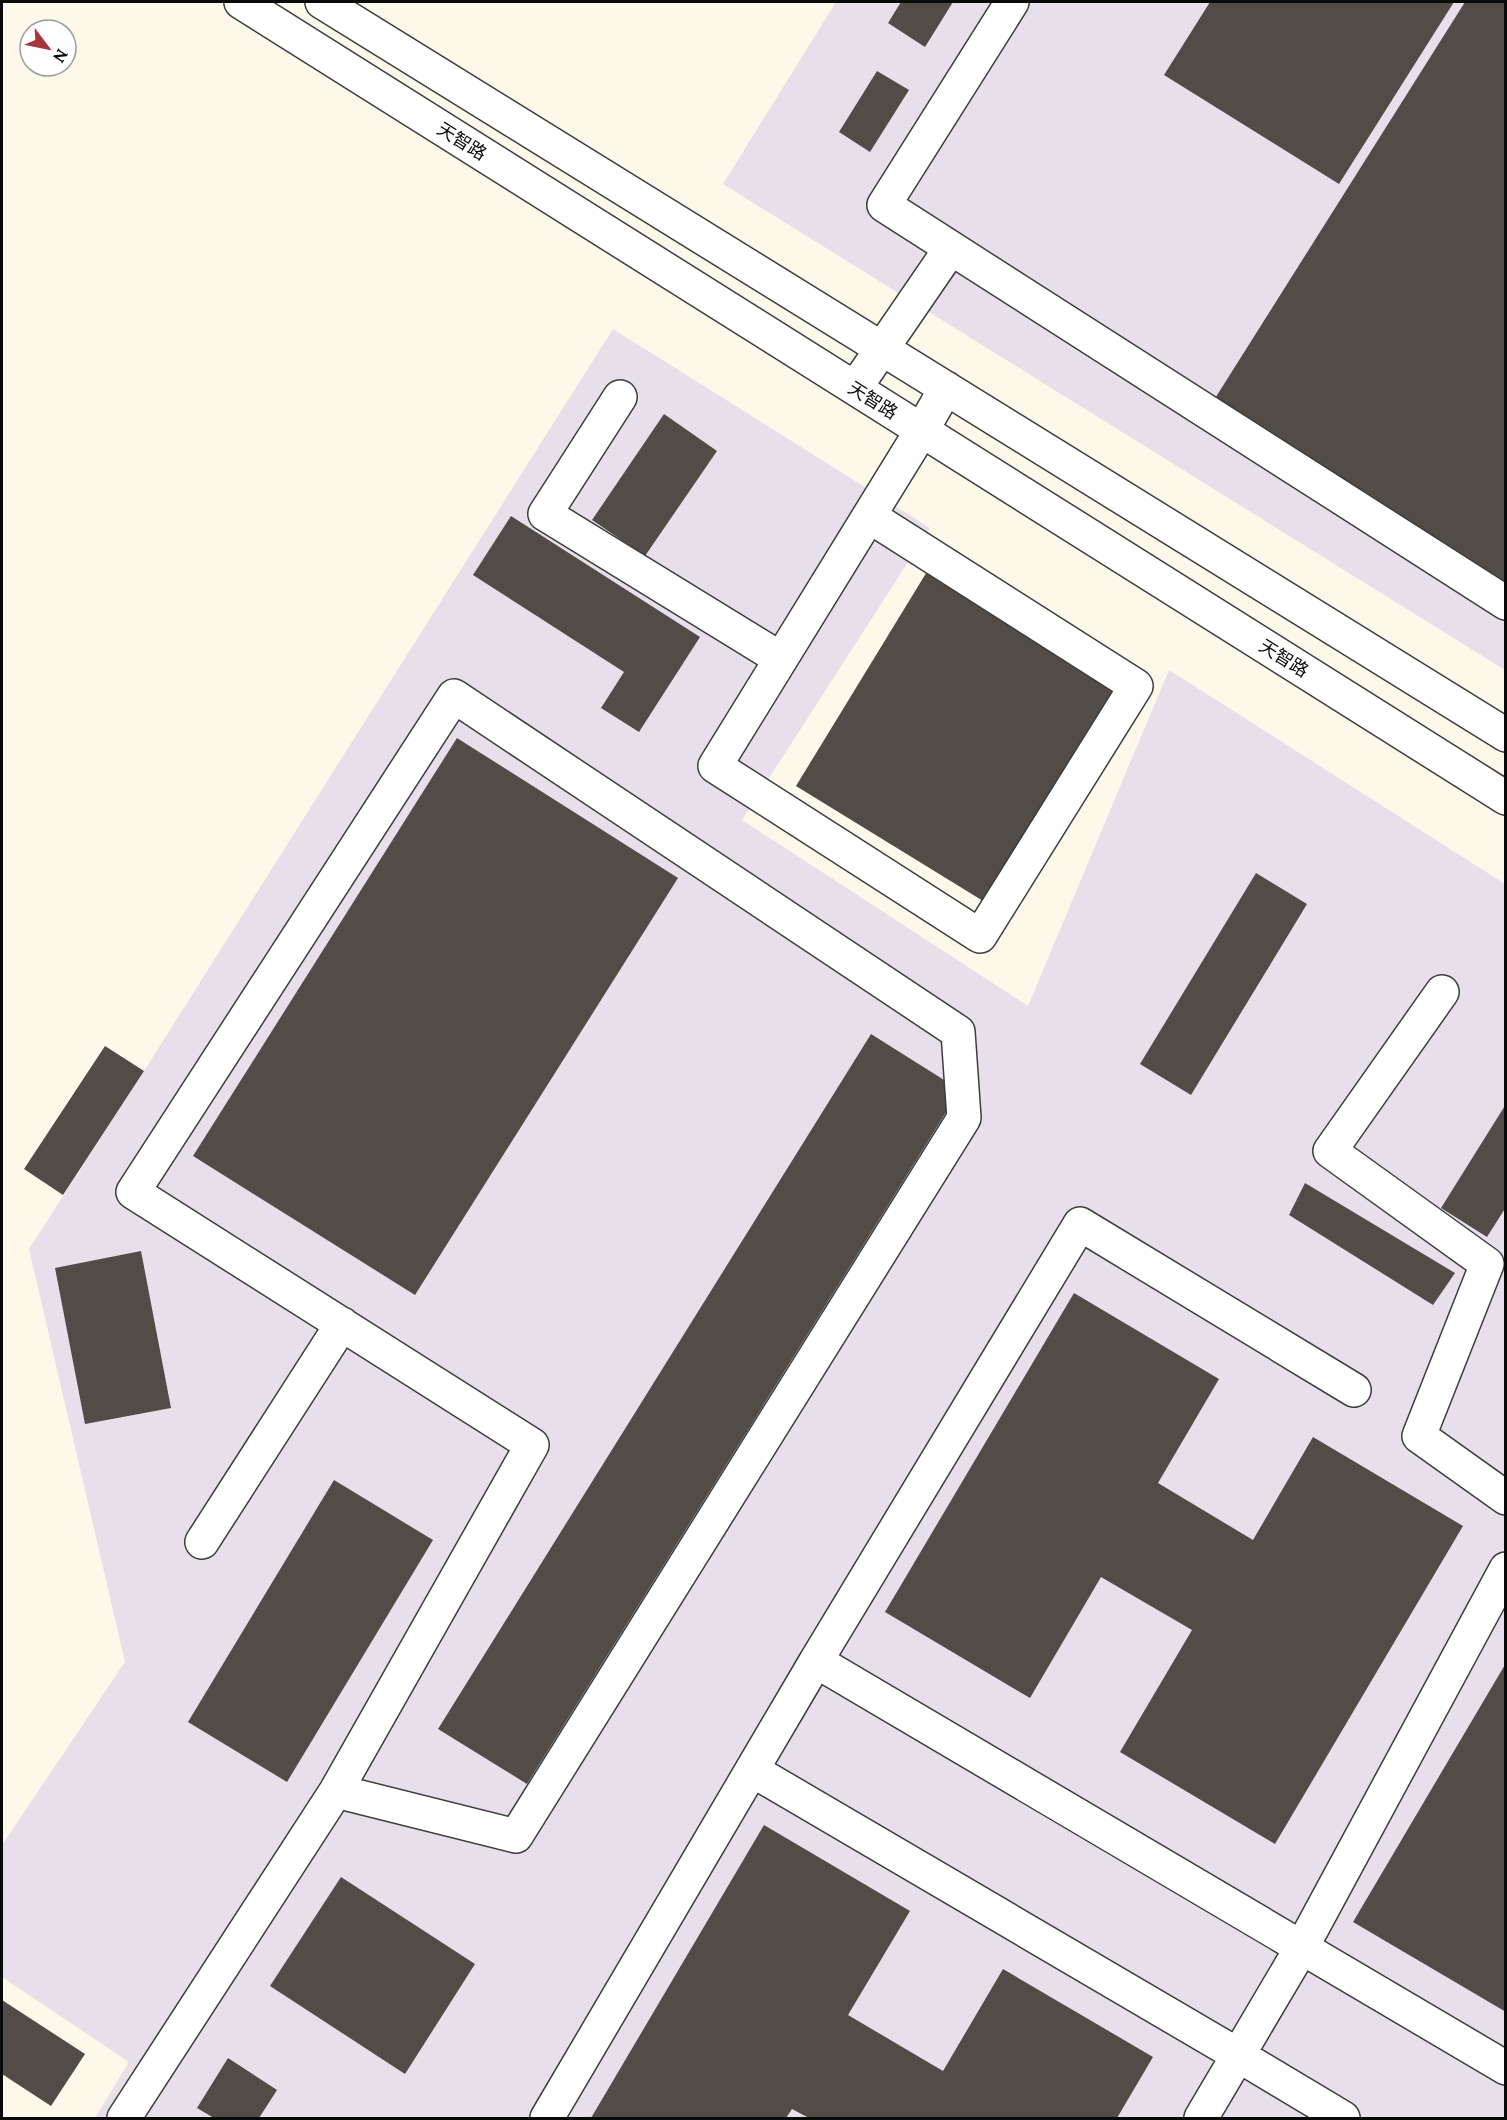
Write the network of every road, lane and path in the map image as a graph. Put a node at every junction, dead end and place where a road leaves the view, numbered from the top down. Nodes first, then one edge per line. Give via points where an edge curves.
1 (241, 2) edge
2 (322, 2) edge
3 (1012, 2) edge
4 (951, 249) junction
5 (883, 349) junction
6 (855, 388) junction
7 (946, 388) junction
8 (620, 397) dead end
9 (922, 430) junction
10 (869, 516) junction
11 (1506, 603) edge
12 (781, 659) junction
13 (1506, 735) edge
14 (1506, 798) edge
15 (1442, 992) dead end
16 (342, 1324) junction
17 (1354, 1390) dead end
18 (1506, 1498) edge
19 (202, 1542) dead end
20 (1506, 1569) edge
21 (816, 1661) junction
22 (752, 1770) junction
23 (336, 1791) junction
24 (1302, 1947) junction
25 (1238, 2055) junction
26 (1506, 2068) edge
27 (124, 2118) edge
28 (547, 2118) edge
29 (1201, 2118) edge
30 (1344, 2118) edge

1 - 6 street, 天智路
2 - 5 street
3 - 4 street via 884,205
4 - 5 street
4 - 11 street
5 - 6 street
5 - 7 street
6 - 9 street, 天智路
7 - 9 street
7 - 13 street
8 - 12 street via 544,514
9 - 10 street
9 - 14 street, 天智路
10 - 12 street
10 - 12 street via 1136,686 980,936 715,765
15 - 18 street via 1330,1151 1488,1264 1419,1436
16 - 19 street
16 - 23 street via 532,1445
16 - 23 street via 133,1192 454,696 958,1032 964,1118 516,1836
17 - 21 street via 1080,1224
20 - 24 street
21 - 22 street
21 - 24 street
22 - 25 street
22 - 28 street
23 - 27 street
24 - 25 street
24 - 26 street
25 - 29 street
25 - 30 street

